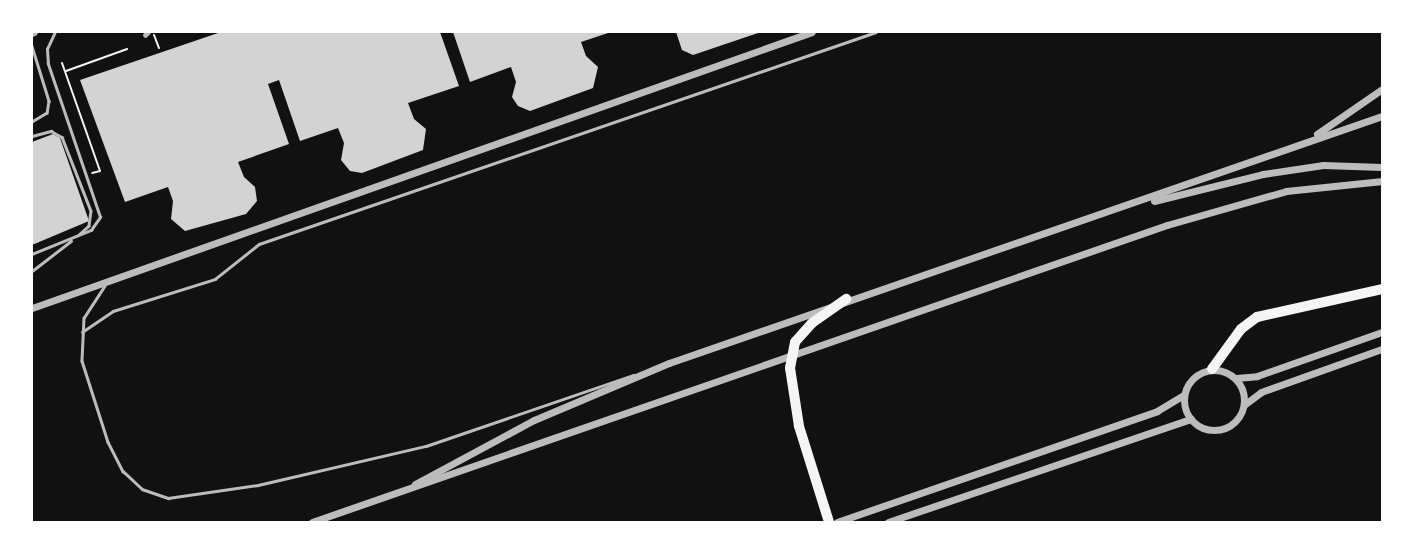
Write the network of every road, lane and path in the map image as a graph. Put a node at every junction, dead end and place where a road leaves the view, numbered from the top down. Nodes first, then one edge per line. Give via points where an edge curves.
1 (55, 32) edge
2 (811, 32) edge
3 (876, 32) edge
4 (149, 33) edge
5 (32, 46) edge
6 (159, 48) dead end
7 (127, 49) dead end
8 (62, 63) dead end
9 (65, 71) junction
10 (1382, 89) edge
11 (1382, 116) edge
12 (32, 122) edge
13 (32, 136) edge
14 (1308, 140) junction
15 (1382, 167) edge
16 (87, 175) dead end
17 (1382, 181) edge
18 (1136, 204) junction
19 (73, 239) junction
20 (32, 254) edge
21 (32, 271) edge
22 (107, 283) junction
23 (1382, 289) edge
24 (846, 299) junction
25 (32, 308) edge
26 (82, 332) junction
27 (1382, 332) edge
28 (1382, 349) edge
29 (669, 363) junction
30 (1212, 369) junction
31 (1236, 378) junction
32 (1184, 395) junction
33 (1244, 405) junction
34 (1191, 419) junction
35 (399, 492) junction
36 (312, 523) edge
37 (829, 523) edge
38 (836, 523) edge
39 (887, 523) edge

1 - 19 lane via 47,49 48,64 100,211 97,224
2 - 22 street
3 - 26 lane via 259,244 215,279 113,311
4 - 6 path
5 - 12 lane via 50,101 47,113
7 - 9 path
8 - 9 path
9 - 16 path via 100,171
10 - 14 street
11 - 14 street
13 - 19 lane via 51,131 60,134 86,196 91,220
14 - 18 street
15 - 18 street via 1299,169
17 - 35 street via 1310,187 1236,203
18 - 24 street
19 - 20 lane
19 - 21 lane
22 - 25 street
22 - 26 lane via 84,318
23 - 30 highway via 1257,317 1241,329
24 - 29 street
24 - 37 highway via 812,323 795,342 790,368 799,426
26 - 29 lane via 82,361 118,461 142,489 168,498 247,487 426,446
27 - 31 street via 1257,376
28 - 33 street via 1261,392
29 - 35 street via 534,420
30 - 31 street
30 - 32 street via 1194,377
31 - 33 street
32 - 34 street
32 - 38 street via 1157,411
33 - 34 street via 1237,421 1222,430 1205,429
34 - 39 street
35 - 36 street

